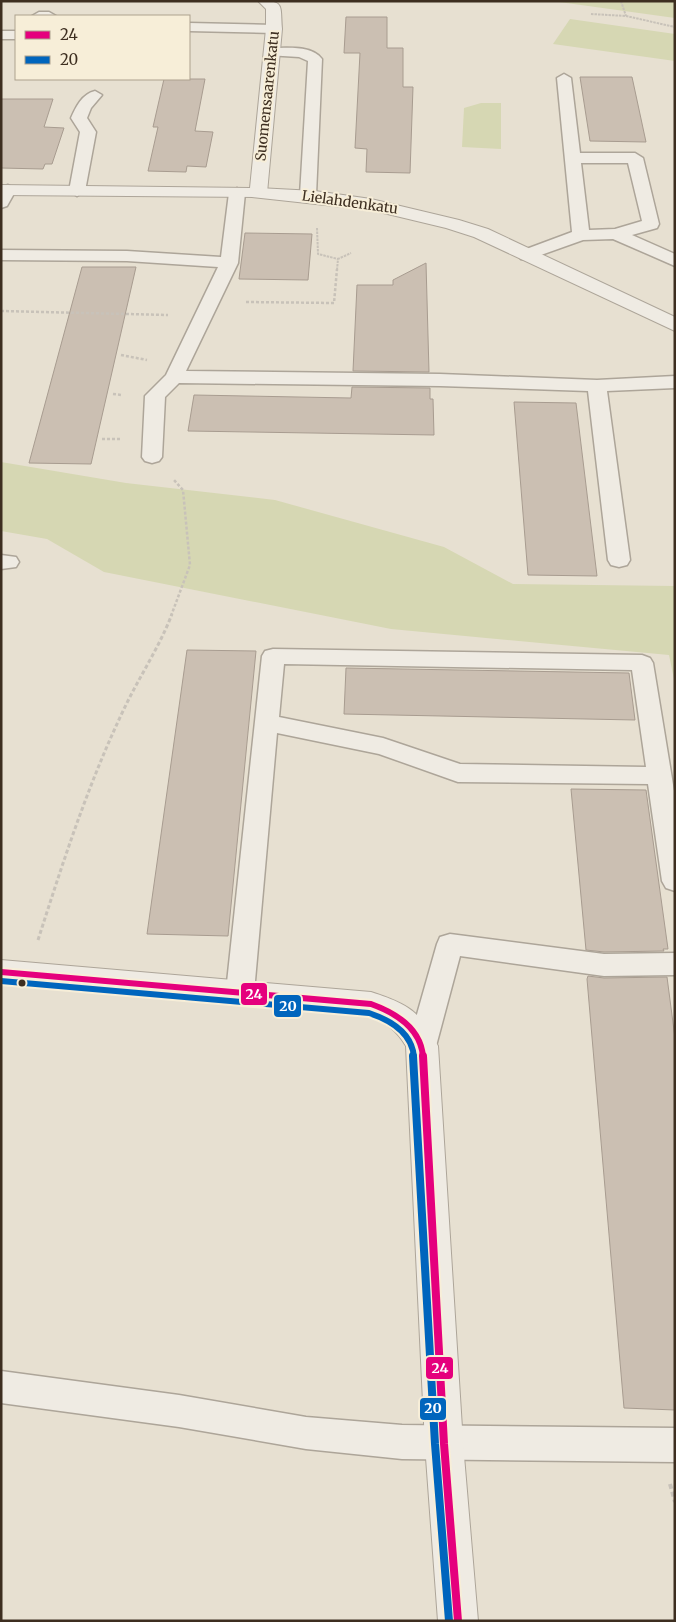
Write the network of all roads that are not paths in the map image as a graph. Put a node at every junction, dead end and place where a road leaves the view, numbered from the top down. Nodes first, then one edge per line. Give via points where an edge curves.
1 (266, 1) edge
2 (190, 27) edge
3 (274, 29) junction
4 (1, 35) edge
5 (15, 35) edge
6 (272, 52) junction
7 (564, 78) dead end
8 (95, 95) dead end
9 (573, 158) junction
10 (77, 191) junction
11 (237, 193) junction
12 (258, 193) junction
13 (3, 195) edge
14 (308, 195) junction
15 (616, 234) junction
16 (581, 235) junction
17 (1, 254) edge
18 (527, 255) junction
19 (675, 261) edge
20 (229, 263) junction
21 (675, 325) edge
22 (174, 377) junction
23 (675, 382) edge
24 (597, 386) junction
25 (152, 457) road end
26 (619, 560) dead end
27 (267, 723) junction
28 (660, 776) junction
29 (675, 881) edge
30 (675, 964) edge
31 (13, 973) edge
32 (240, 992) junction
33 (422, 1046) junction
34 (1, 1387) edge
35 (444, 1444) junction
36 (675, 1445) edge
37 (458, 1621) edge

1 - 3 street, Suomensaarenkatu via 272,7
2 - 3 lane
3 - 6 street, Suomensaarenkatu
4 - 5 lane
6 - 12 street, Suomensaarenkatu
6 - 14 lane via 302,53 315,59
7 - 9 lane
8 - 10 lane via 84,106 79,118 88,132
9 - 15 lane via 635,158 651,224
9 - 16 lane
10 - 11 street, Lielahdenkatu
10 - 13 street, Lielahdenkatu
11 - 12 street, Lielahdenkatu
11 - 20 lane
12 - 14 street, Lielahdenkatu
14 - 18 street, Lielahdenkatu via 401,209 480,233
15 - 16 lane
15 - 19 lane
16 - 18 lane
17 - 20 lane via 127,256
18 - 21 street, Lielahdenkatu
20 - 22 lane
22 - 24 lane via 440,380
22 - 25 lane via 155,396
23 - 24 lane
24 - 26 lane
27 - 28 lane via 383,746 458,773
27 - 28 lane via 273,656 642,663
27 - 32 lane
28 - 29 lane
30 - 33 lane via 604,965 450,944
31 - 32 street
32 - 33 street via 371,1004 396,1012 412,1025
33 - 35 street
34 - 35 lane via 306,1432
35 - 36 lane
35 - 37 street

